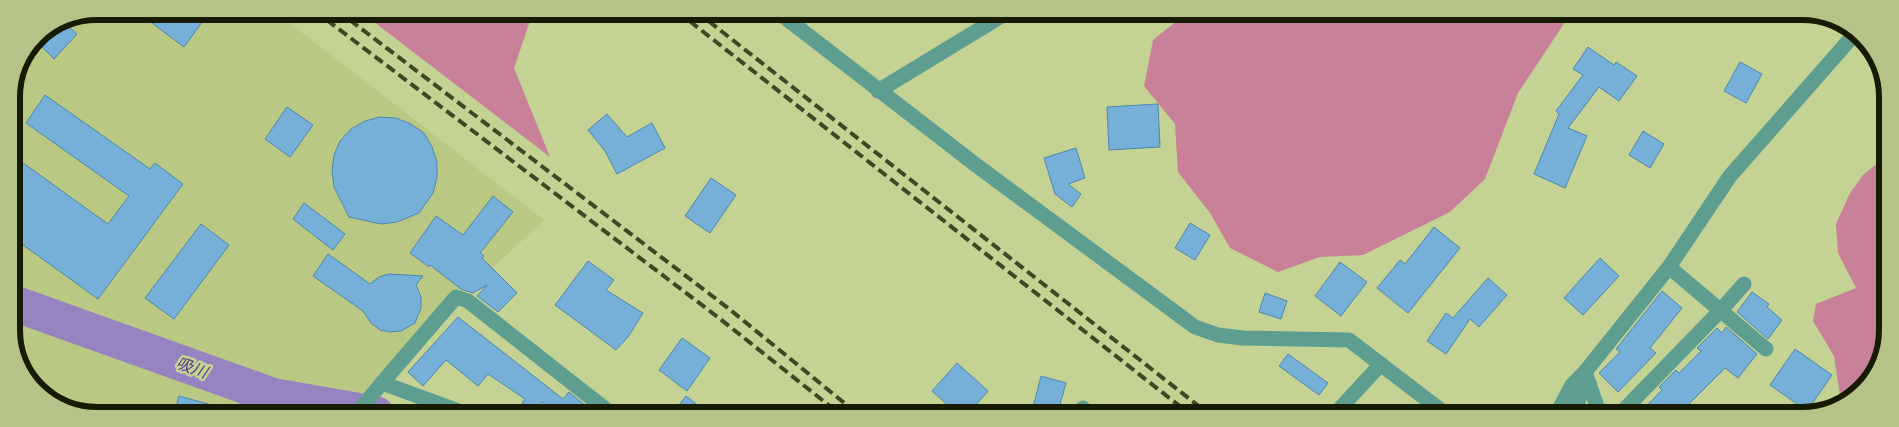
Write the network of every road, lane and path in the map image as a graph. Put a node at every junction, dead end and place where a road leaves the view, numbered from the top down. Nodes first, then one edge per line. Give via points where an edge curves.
1 (788, 20) edge
2 (995, 20) edge
3 (1851, 38) edge
4 (878, 91) junction
5 (1670, 267) junction
6 (1744, 284) dead end
7 (1722, 310) junction
8 (1766, 350) dead end
9 (1381, 364) junction
10 (1585, 372) junction
11 (377, 389) junction
12 (362, 407) edge
13 (442, 407) edge
14 (603, 407) edge
15 (1342, 407) edge
16 (1437, 407) edge
17 (1560, 407) edge
18 (1576, 407) edge
19 (1597, 407) edge
20 (1626, 407) edge

1 - 4 street
2 - 4 street
3 - 5 street via 1730,176
4 - 9 street via 1195,327 1218,335 1243,338 1349,340
5 - 7 street
5 - 10 street
6 - 7 street
7 - 8 street
7 - 20 street
9 - 15 street
9 - 16 street
10 - 17 street via 1572,385
10 - 18 street
10 - 19 street
11 - 12 street
11 - 13 street
11 - 14 street via 456,297 468,301

